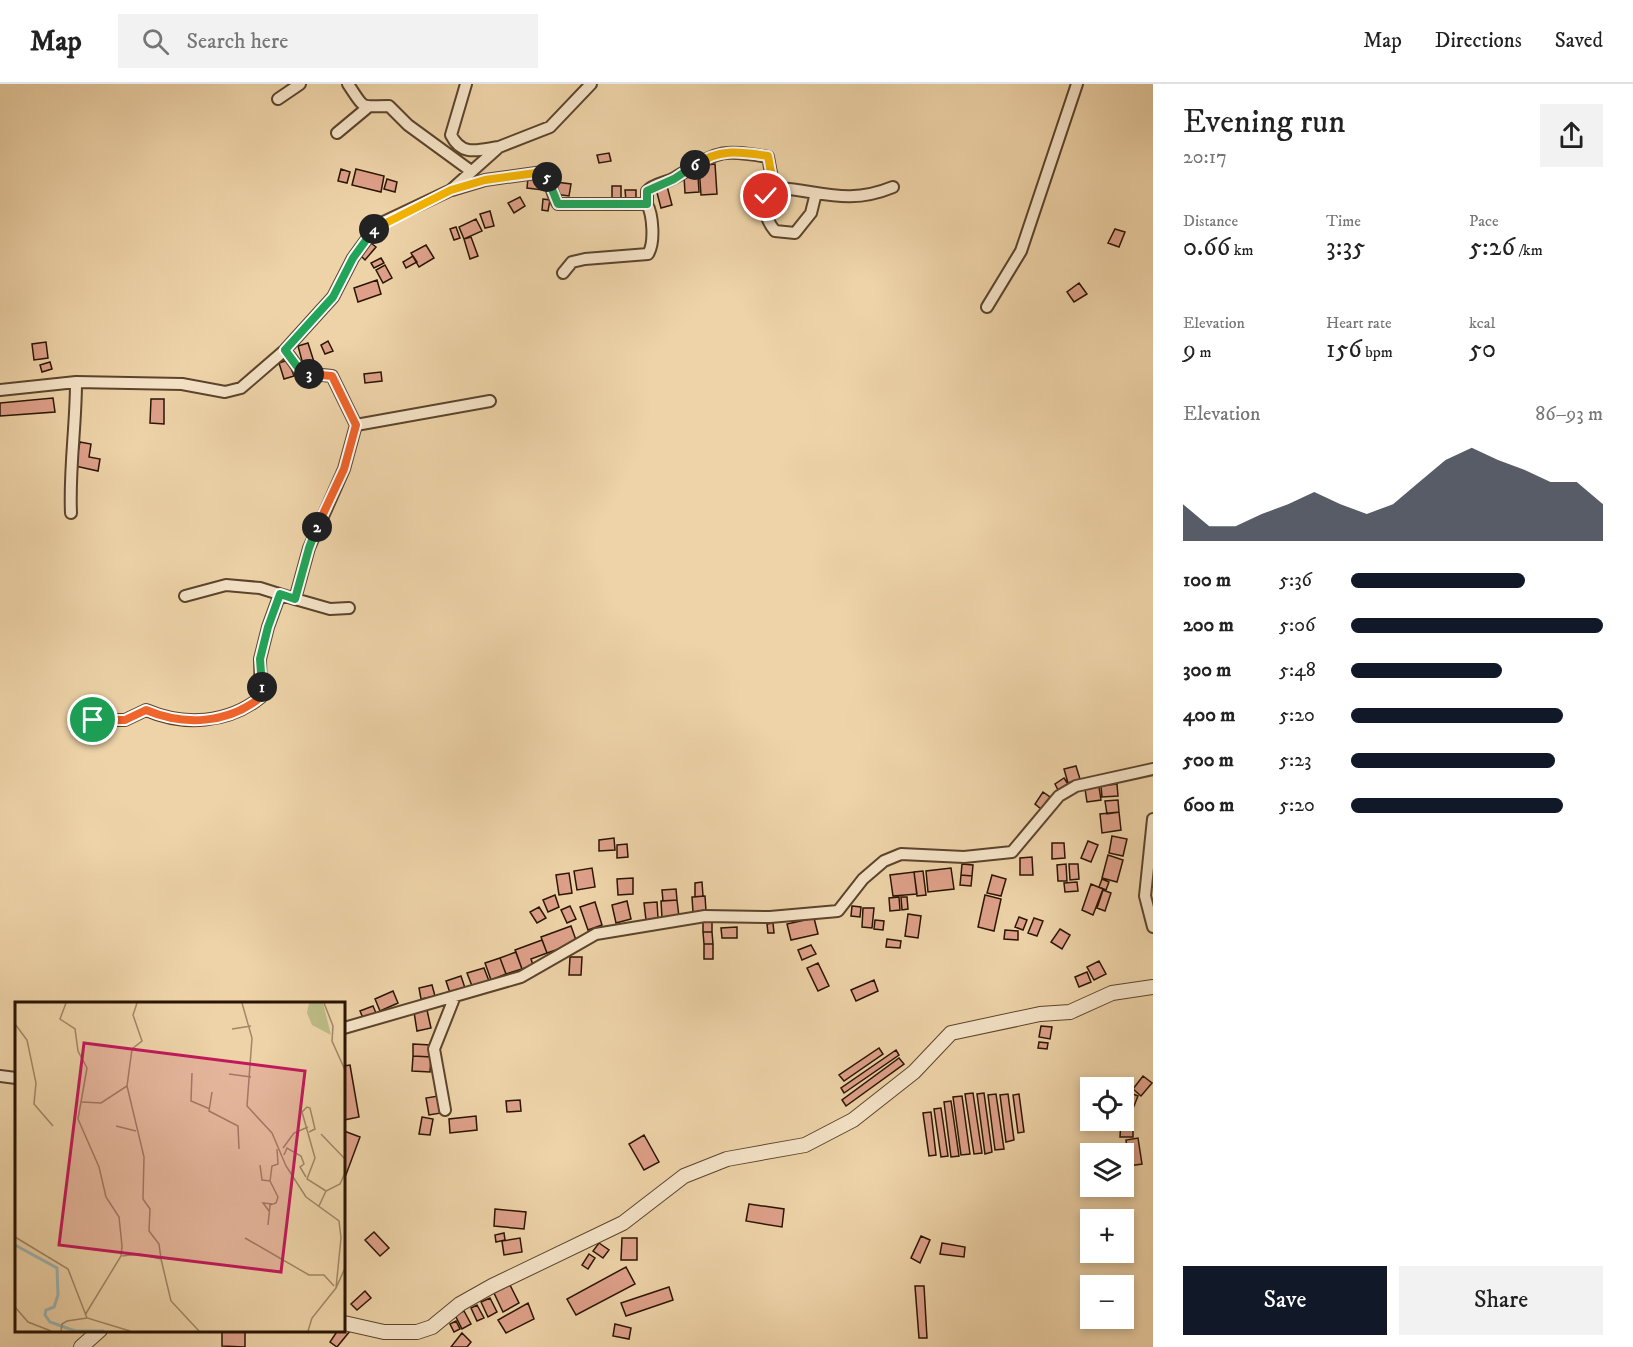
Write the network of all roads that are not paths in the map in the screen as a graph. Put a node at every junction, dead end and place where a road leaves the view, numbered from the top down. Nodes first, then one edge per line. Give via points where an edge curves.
1 (300, 84) edge
2 (348, 84) edge
3 (466, 84) edge
4 (591, 84) edge
5 (1077, 84) edge
6 (278, 99) dead end
7 (367, 108) junction
8 (337, 133) dead end
9 (499, 147) junction
10 (471, 171) junction
11 (772, 178) junction
12 (893, 187) dead end
13 (451, 190) junction
14 (816, 193) junction
15 (647, 204) junction
16 (563, 273) dead end
17 (987, 307) dead end
18 (285, 350) junction
19 (76, 382) junction
20 (0, 390) edge
21 (490, 401) dead end
22 (356, 425) junction
23 (71, 513) dead end
24 (280, 594) junction
25 (185, 596) dead end
26 (295, 599) junction
27 (349, 608) dead end
28 (93, 720) dead end
29 (1153, 769) edge
30 (1153, 819) edge
31 (1153, 927) edge
32 (1153, 987) edge
33 (455, 996) junction
34 (345, 1028) edge
35 (0, 1076) edge
36 (15, 1078) edge
37 (445, 1110) dead end
38 (345, 1323) edge
39 (98, 1332) edge
40 (81, 1347) edge

1 - 6 street
2 - 7 street
3 - 9 street via 451,135 456,146 465,152
4 - 9 street via 550,127
5 - 17 street via 1021,251
7 - 8 street
7 - 10 street via 389,106 408,125
9 - 10 street
10 - 13 street
11 - 14 street via 780,188
11 - 14 street via 766,196 766,219 774,231 795,233 811,213
11 - 15 street via 768,156 729,151 704,159 674,179 650,187
12 - 14 street via 874,195 839,198
13 - 15 street via 485,180 543,172 558,204
13 - 18 street via 377,225 353,258 333,297
15 - 16 street via 652,248 648,254 585,259 572,262
18 - 19 street via 241,388 225,392 182,384
18 - 22 street via 302,373 332,376
19 - 20 street
19 - 23 street
21 - 22 street
22 - 26 street via 344,469 309,548
24 - 25 street via 226,585
24 - 26 street
24 - 28 street via 260,659 261,697 251,705 215,718 185,722 146,710 125,720
26 - 27 street via 330,609
29 - 33 street via 1076,786 1059,796 1012,852 964,856 901,854 884,861 863,879 838,911 771,917 705,916 596,934 521,977
30 - 31 street via 1145,896
32 - 38 street via 1112,993 1056,1015 1040,1014 951,1033 914,1072 853,1120 805,1145 728,1159 684,1176 623,1223 492,1286 460,1304 432,1327 417,1332 384,1332
33 - 34 street
33 - 37 street via 434,1049
35 - 36 street
39 - 40 street

